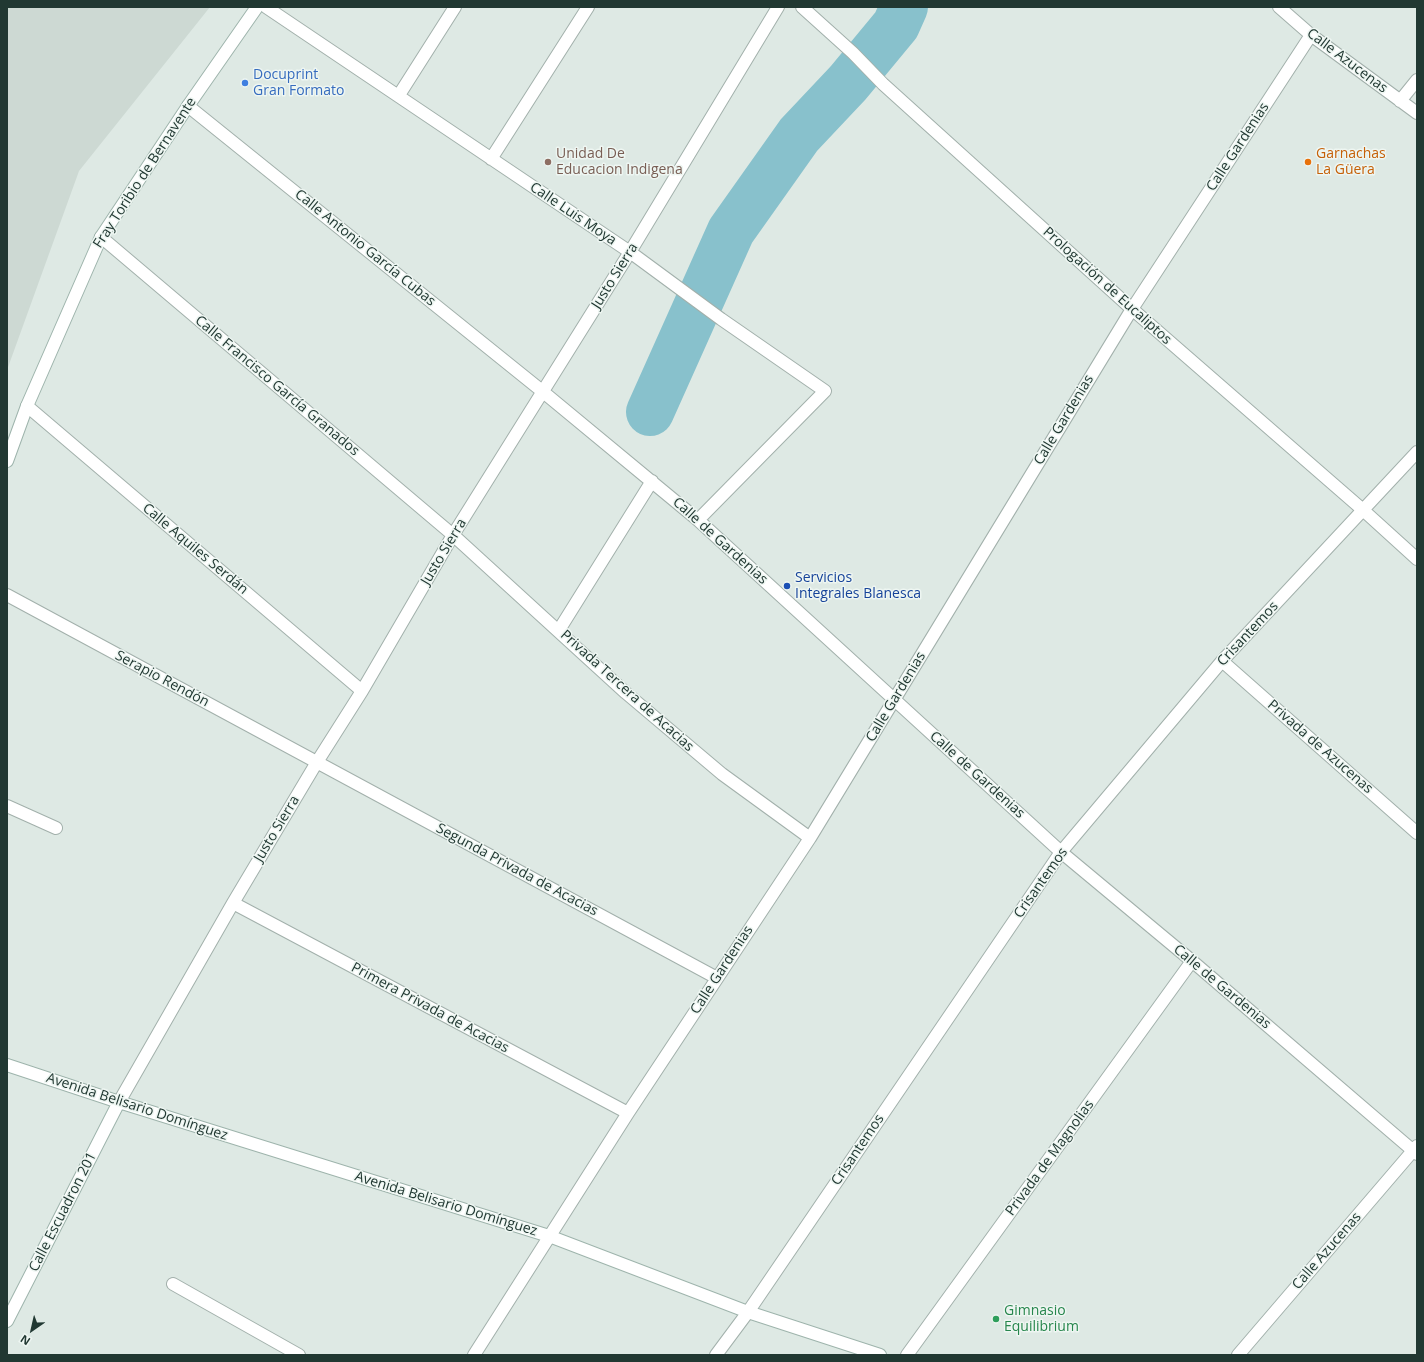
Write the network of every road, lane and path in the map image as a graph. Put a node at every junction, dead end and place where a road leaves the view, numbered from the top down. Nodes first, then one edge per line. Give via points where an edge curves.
1 (257, 7) edge
2 (266, 7) edge
3 (455, 7) edge
4 (588, 7) edge
5 (778, 7) edge
6 (802, 7) edge
7 (1279, 7) edge
8 (1311, 35) junction
9 (1417, 80) edge
10 (399, 95) junction
11 (1400, 101) junction
12 (188, 106) junction
13 (1417, 113) edge
14 (491, 159) junction
15 (101, 237) junction
16 (630, 252) junction
17 (1132, 309) junction
18 (542, 391) junction
19 (27, 406) junction
20 (1417, 452) edge
21 (7, 461) edge
22 (652, 481) junction
23 (1363, 510) junction
24 (698, 520) junction
25 (453, 535) junction
26 (1417, 559) edge
27 (7, 595) edge
28 (559, 630) junction
29 (1222, 661) junction
30 (362, 691) junction
31 (894, 700) junction
32 (317, 762) junction
33 (7, 806) edge
34 (56, 828) dead end
35 (1417, 833) edge
36 (810, 838) junction
37 (1061, 852) junction
38 (233, 903) junction
39 (1192, 961) junction
40 (717, 978) junction
41 (7, 1065) edge
42 (119, 1102) junction
43 (628, 1113) junction
44 (1416, 1150) edge
45 (549, 1236) junction
46 (173, 1284) dead end
47 (748, 1312) junction
48 (7, 1321) edge
49 (299, 1355) edge
50 (474, 1355) edge
51 (716, 1355) edge
52 (880, 1355) edge
53 (907, 1355) edge
54 (1238, 1355) edge

1 - 12 street, Fray Toribio de Bernavente
2 - 10 street, Calle Luis Moya
3 - 10 street
4 - 14 street
5 - 16 street, Justo Sierra
6 - 17 street, Prologación de Eucaliptos via 883,84
7 - 8 street, Calle Azucenas
8 - 11 street, Calle Azucenas
8 - 17 street, Calle Gardenias
9 - 11 street
10 - 14 street, Calle Luis Moya
11 - 13 street, Calle Azucenas
12 - 15 street, Fray Toribio de Bernavente
12 - 18 street, Calle Antonio García Cubas
14 - 16 street, Calle Luis Moya
15 - 19 street, Fray Toribio de Bernavente
15 - 25 street, Calle Francisco García Granados
16 - 18 street, Justo Sierra
16 - 24 street, Calle Luis Moya via 825,391
17 - 23 street, Prologación de Eucaliptos
17 - 31 street, Calle Gardenias
18 - 22 street, Calle de Gardenias
18 - 25 street, Justo Sierra
19 - 21 street, Fray Toribio de Bernavente
19 - 30 street, Calle Aquiles Serdán
20 - 23 street, Crisantemos
22 - 24 street, Calle de Gardenias
22 - 28 street
23 - 26 street, Prologación de Eucaliptos
23 - 29 street, Crisantemos
24 - 31 street, Calle de Gardenias
25 - 28 street, Privada Tercera de Acacias
25 - 30 street, Justo Sierra
27 - 32 street, Serapio Rendón
28 - 36 street, Privada Tercera de Acacias via 626,693 722,774
29 - 35 street, Privada de Azucenas
29 - 37 street, Crisantemos
30 - 32 street, Justo Sierra
31 - 36 street, Calle Gardenias
31 - 37 street, Calle de Gardenias
32 - 38 street, Justo Sierra
32 - 40 street, Segunda Privada de Acacias
33 - 34 street
36 - 40 street, Calle Gardenias
37 - 39 street, Calle de Gardenias
37 - 47 street, Crisantemos
38 - 42 street, Justo Sierra
38 - 43 street, Primera Privada de Acacias
39 - 44 street, Calle de Gardenias
39 - 53 street, Privada de Magnolias
40 - 43 street, Calle Gardenias
41 - 42 street, Avenida Belisario Domínguez
42 - 45 street, Avenida Belisario Domínguez
42 - 48 street, Calle Escuadron 201
43 - 45 street, Calle Gardenias
44 - 54 street, Calle Azucenas
45 - 47 street, Avenida Belisario Domínguez
45 - 50 street, Calle Gardenias
46 - 49 street
47 - 51 street, Crisantemos
47 - 52 street, Avenida Belisario Domínguez

